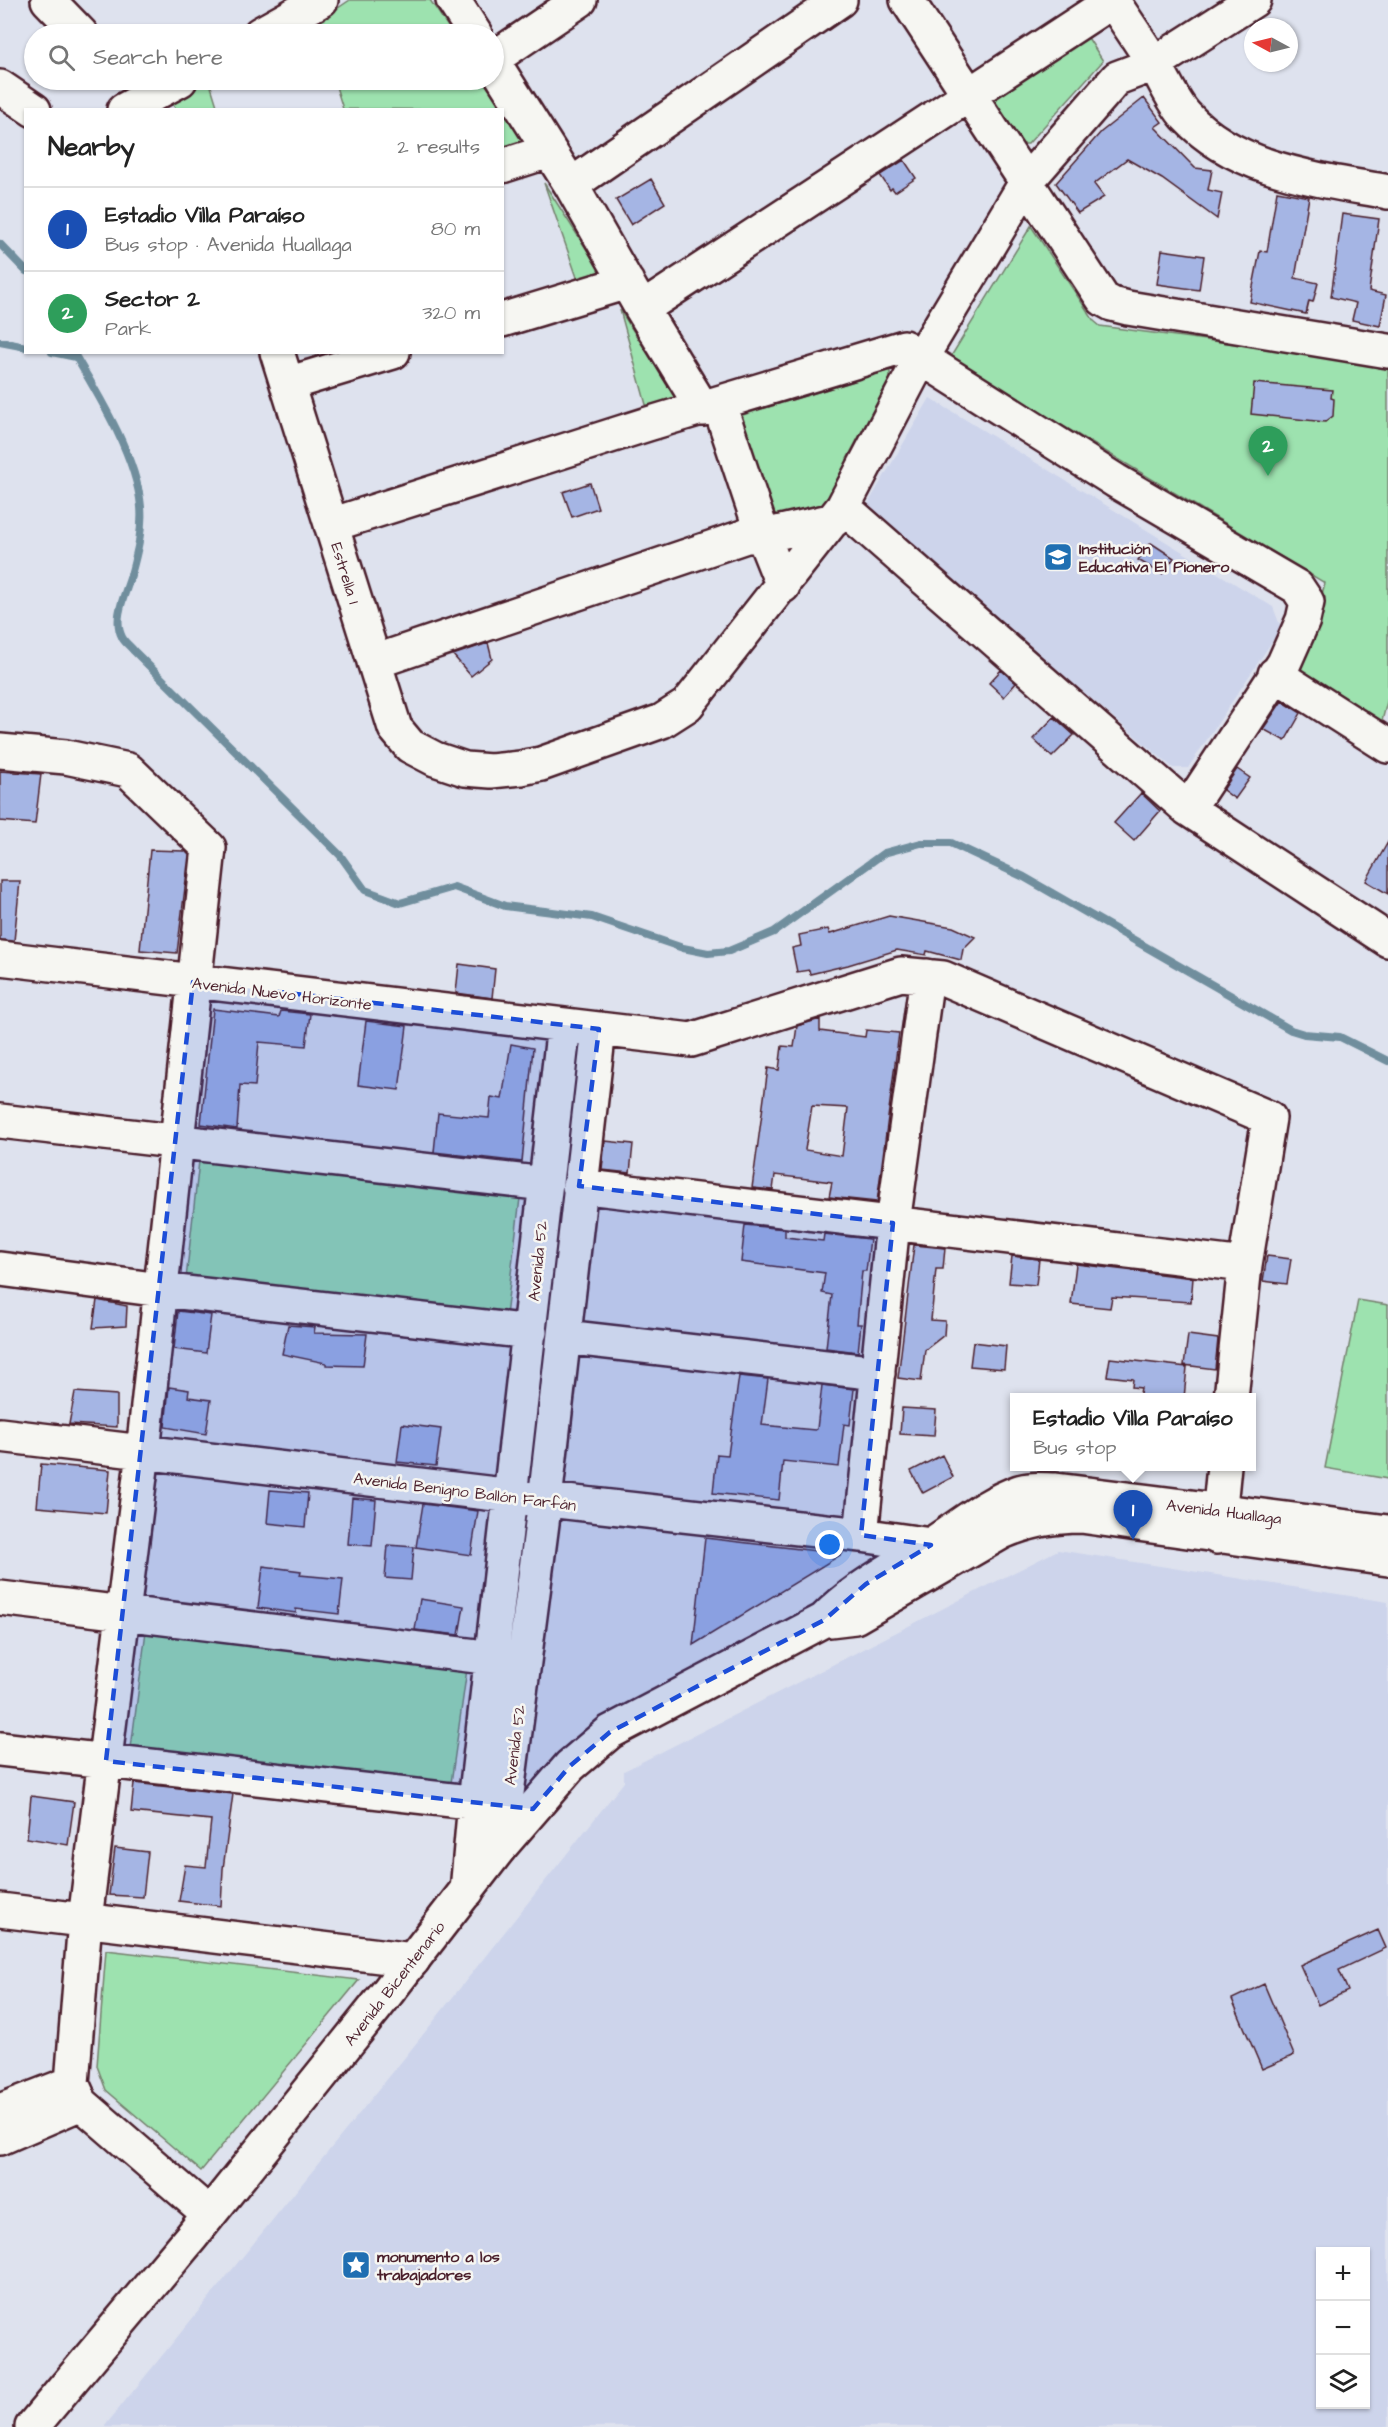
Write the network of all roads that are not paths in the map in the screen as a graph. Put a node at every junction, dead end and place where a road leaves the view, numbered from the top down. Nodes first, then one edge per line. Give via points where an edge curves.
1 (48, 0) edge
2 (321, 0) edge
3 (453, 0) edge
4 (580, 0) edge
5 (840, 0) edge
6 (908, 0) edge
7 (1112, 0) edge
8 (1254, 0) edge
9 (71, 24) edge
10 (278, 24) edge
11 (469, 24) edge
12 (504, 51) edge
13 (1154, 64) junction
14 (504, 79) edge
15 (0, 87) edge
16 (158, 90) edge
17 (969, 95) junction
18 (135, 100) edge
19 (31, 108) edge
20 (549, 151) junction
21 (504, 165) edge
22 (1028, 181) junction
23 (571, 185) junction
24 (1388, 192) edge
25 (634, 296) junction
26 (504, 320) edge
27 (1388, 351) edge
28 (278, 354) edge
29 (386, 354) edge
30 (921, 358) junction
31 (287, 384) junction
32 (711, 406) junction
33 (838, 514) junction
34 (331, 525) junction
35 (763, 536) junction
36 (783, 586) junction
37 (374, 662) junction
38 (1275, 674) junction
39 (1388, 746) edge
40 (0, 751) edge
41 (1188, 809) junction
42 (1388, 940) edge
43 (0, 958) edge
44 (927, 976) junction
45 (194, 982) junction
46 (564, 1025) junction
47 (599, 1029) junction
48 (0, 1121) edge
49 (177, 1140) junction
50 (545, 1184) junction
51 (579, 1186) junction
52 (893, 1223) junction
53 (1245, 1265) junction
54 (0, 1269) edge
55 (161, 1290) junction
56 (530, 1332) junction
57 (564, 1337) junction
58 (878, 1373) junction
59 (1232, 1393) edge
60 (0, 1435) edge
61 (143, 1452) junction
62 (1224, 1471) edge
63 (512, 1497) junction
64 (545, 1500) junction
65 (1218, 1524) junction
66 (1388, 1532) edge
67 (861, 1535) junction
68 (931, 1545) junction
69 (962, 1556) junction
70 (1388, 1559) edge
71 (0, 1598) edge
72 (124, 1613) junction
73 (824, 1620) junction
74 (494, 1658) junction
75 (0, 1749) edge
76 (106, 1761) junction
77 (505, 1806) junction
78 (467, 1891) junction
79 (0, 1910) edge
80 (86, 1920) junction
81 (413, 1960) junction
82 (76, 2093) junction
83 (0, 2111) edge
84 (0, 2138) edge
85 (209, 2214) junction
86 (32, 2427) edge

1 - 9 street
2 - 10 street
3 - 11 street
4 - 12 street
5 - 23 street
6 - 17 street
7 - 13 street
7 - 17 street
8 - 13 street, Estrella 1
13 - 22 street, Estrella 1 via 1117,78
13 - 24 street via 1185,115 1240,155 1297,174
14 - 20 street
15 - 19 street
16 - 18 street
17 - 22 street
17 - 25 street
20 - 21 street
20 - 23 street
22 - 27 street via 1097,292 1112,304
22 - 30 street, Estrella 1
23 - 25 street
25 - 26 street
25 - 32 street
28 - 31 street, Estrella 1
29 - 31 street
30 - 32 street via 904,347
30 - 33 street, Estrella 1
30 - 38 street via 1116,481 1297,587 1307,602 1304,620
31 - 34 street, Estrella 1
32 - 34 street
32 - 35 street
33 - 35 street
33 - 36 street, Estrella 1
33 - 41 street
34 - 37 street, Estrella 1
35 - 36 street
35 - 37 street via 746,536
36 - 37 street, Estrella 1 via 687,705 672,716 541,764 476,771 426,756 395,728
38 - 39 street
38 - 41 street
40 - 45 street via 66,757 128,770 209,848
41 - 42 street
43 - 45 street, Avenida Nuevo Horizonte
44 - 47 street, Avenida Nuevo Horizonte via 901,974 691,1040
44 - 52 street
44 - 53 street, Avenida Nuevo Horizonte via 943,978 1269,1118
45 - 46 street, Avenida Nuevo Horizonte
45 - 49 street
46 - 47 street, Avenida Nuevo Horizonte
46 - 50 street, Avenida 52
47 - 51 street, Avenida 52
48 - 49 street
49 - 50 street
49 - 55 street
50 - 56 street, Avenida 52
51 - 52 street
51 - 57 street, Avenida 52
52 - 53 street
52 - 58 street
53 - 59 street
54 - 55 street
55 - 56 street
55 - 61 street
56 - 63 street, Avenida 52
57 - 58 street
57 - 64 street, Avenida 52
58 - 67 street
60 - 61 street, Avenida Benigno Ballón Farfán
61 - 63 street, Avenida Benigno Ballón Farfán
61 - 72 street
62 - 65 street
63 - 64 street, Avenida Benigno Ballón Farfán
63 - 74 street, Avenida 52
64 - 67 street, Avenida Benigno Ballón Farfán
64 - 77 street, Avenida 52
65 - 66 street, Avenida Huallaga
65 - 68 street, Avenida Huallaga via 1056,1490 1022,1491 975,1513
65 - 69 street, Avenida Huallaga via 1055,1516 1023,1523
65 - 70 street, Avenida Huallaga
67 - 68 street, Avenida Benigno Ballón Farfán
68 - 69 street, Avenida Benigno Ballón Farfán
68 - 73 street, Avenida Bicentenario via 858,1590
69 - 73 street, Avenida Bicentenario via 855,1617
71 - 72 street
72 - 74 street
72 - 76 street
73 - 77 street, Avenida Bicentenario via 610,1732 570,1766
74 - 77 street, Avenida 52
75 - 76 street
76 - 77 street
76 - 80 street
77 - 78 street
77 - 78 street, Avenida Bicentenario via 500,1847
78 - 81 street, Avenida Bicentenario
79 - 80 street
80 - 81 street
80 - 82 street
81 - 85 street, Avenida Bicentenario
82 - 83 street
82 - 84 street
82 - 85 street
85 - 86 street, Avenida Bicentenario

